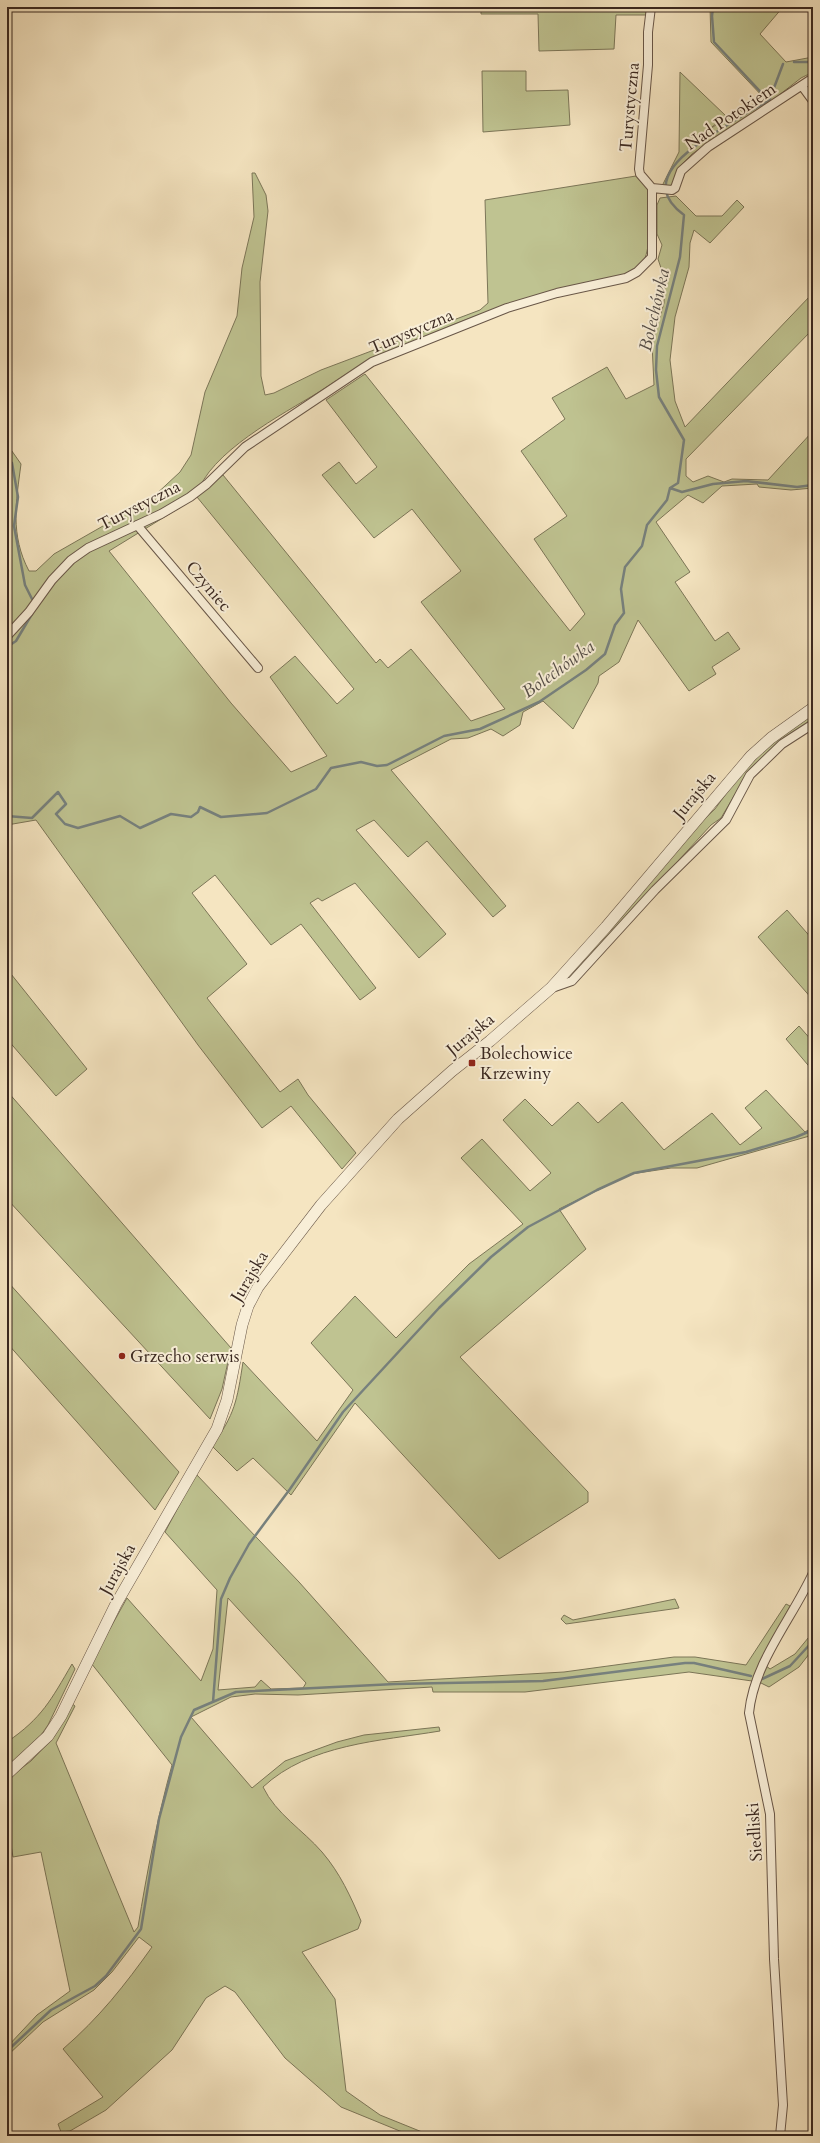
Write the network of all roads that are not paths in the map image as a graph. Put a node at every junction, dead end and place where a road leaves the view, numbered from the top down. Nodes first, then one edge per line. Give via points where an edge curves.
1 (651, 7) edge
2 (813, 78) edge
3 (802, 86) junction
4 (813, 101) edge
5 (655, 189) junction
6 (137, 525) junction
7 (7, 636) edge
8 (258, 668) dead end
9 (813, 708) edge
10 (813, 724) edge
11 (551, 988) junction
12 (813, 1574) edge
13 (7, 1774) edge
14 (780, 2136) edge

1 - 5 street, Turystyczna via 639,168 640,174
2 - 3 street, Nad Potokiem
3 - 4 street
3 - 5 street, Nad Potokiem via 708,147 688,163 675,188
5 - 6 street, Turystyczna via 652,257 637,272 626,278 557,293 506,308 372,362 245,447 190,497
6 - 7 street, Turystyczna via 88,548 70,560
6 - 8 street, Czyniec
9 - 11 street, Jurajska via 771,738 738,769 632,897
10 - 11 street, Jurajska via 782,744 750,775 726,820 655,890 572,981
11 - 13 street, Jurajska via 452,1071 385,1132 321,1205 258,1287 242,1325 227,1400 216,1429 116,1604 61,1716 48,1736
12 - 14 street, Siedliski via 758,1677 749,1713 770,1814 774,1959 783,2105

